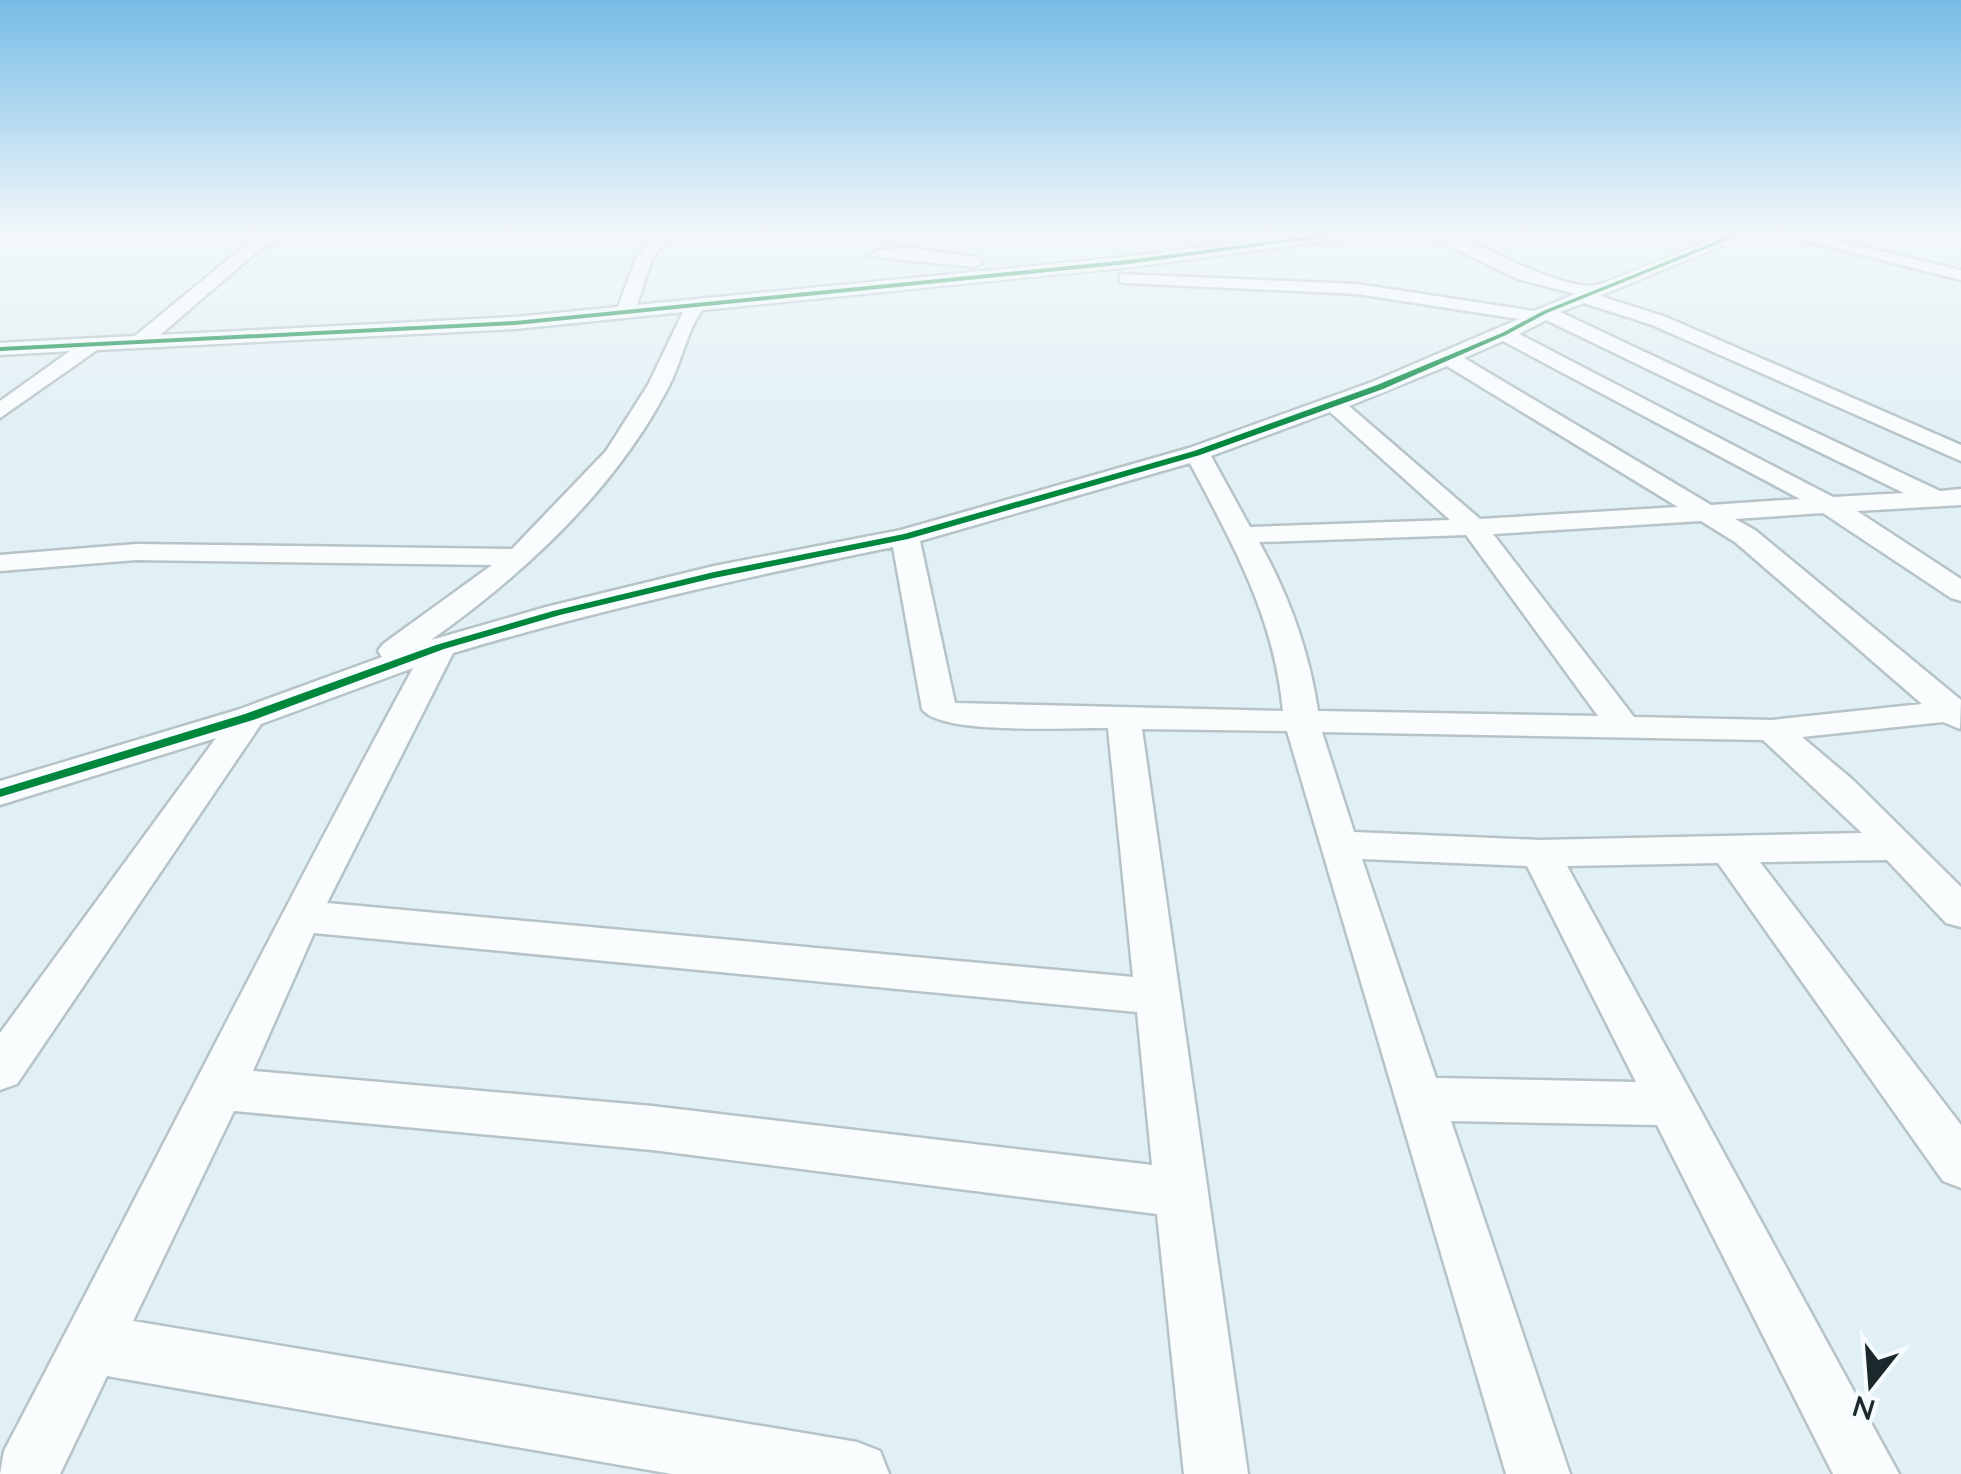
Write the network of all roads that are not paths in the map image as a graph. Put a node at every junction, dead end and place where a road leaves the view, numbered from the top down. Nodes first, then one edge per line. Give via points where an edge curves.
1 (190, 300) edge
2 (630, 300) edge
3 (737, 300) edge
4 (1444, 300) edge
5 (1577, 300) edge
6 (1602, 300) edge
7 (697, 304) junction
8 (626, 310) junction
9 (1542, 314) junction
10 (1504, 334) junction
11 (139, 342) junction
12 (94, 343) junction
13 (0, 350) edge
14 (1449, 358) junction
15 (1334, 404) junction
16 (0, 411) edge
17 (1197, 453) junction
18 (1961, 454) edge
19 (1948, 498) edge
20 (1832, 507) junction
21 (1961, 512) edge
22 (1714, 514) junction
23 (1474, 528) junction
24 (1241, 535) junction
25 (906, 537) junction
26 (519, 557) junction
27 (0, 563) edge
28 (1961, 592) edge
29 (440, 647) junction
30 (354, 678) junction
31 (1957, 714) edge
32 (249, 717) junction
33 (1124, 720) junction
34 (1302, 723) junction
35 (1624, 728) junction
36 (1772, 730) junction
37 (5, 796) edge
38 (1338, 845) junction
39 (1899, 846) junction
40 (1729, 850) junction
41 (1540, 853) junction
42 (1961, 912) edge
43 (300, 916) junction
44 (1159, 997) junction
45 (0, 1070) edge
46 (220, 1088) junction
47 (1419, 1099) junction
48 (1671, 1104) junction
49 (1961, 1165) edge
50 (1184, 1193) junction
51 (92, 1344) junction
52 (27, 1474) edge
53 (857, 1474) edge
54 (1216, 1474) edge
55 (1538, 1474) edge
56 (1867, 1474) edge

1 - 11 street
2 - 8 street
3 - 7 street
4 - 9 street
5 - 9 street
6 - 18 street
7 - 8 street
7 - 26 street via 659,385 615,456
8 - 11 street via 514,323
9 - 10 street
9 - 19 street
10 - 14 street
10 - 20 street
11 - 12 street
12 - 13 street
12 - 16 street
14 - 15 street
14 - 22 street
15 - 17 street
15 - 23 street
17 - 24 street
17 - 25 street
19 - 20 street
19 - 21 street
20 - 22 street
20 - 28 street
22 - 23 street
22 - 31 street
23 - 24 street
23 - 35 street
24 - 34 street via 1266,580 1295,667
25 - 29 street via 557,613
25 - 33 street via 939,709 970,717
26 - 27 street via 136,552
26 - 30 street
29 - 30 street
29 - 43 street
30 - 32 street
31 - 36 street
32 - 37 street
32 - 45 street
33 - 34 street
33 - 44 street
34 - 35 street
34 - 38 street
35 - 36 street
36 - 39 street
38 - 41 street
38 - 47 street
39 - 40 street
39 - 42 street
40 - 41 street
40 - 49 street
41 - 48 street
43 - 44 street
43 - 46 street
44 - 50 street
46 - 50 street via 652,1128
46 - 51 street
47 - 48 street
47 - 55 street
48 - 56 street
50 - 54 street
51 - 52 street
51 - 53 street

